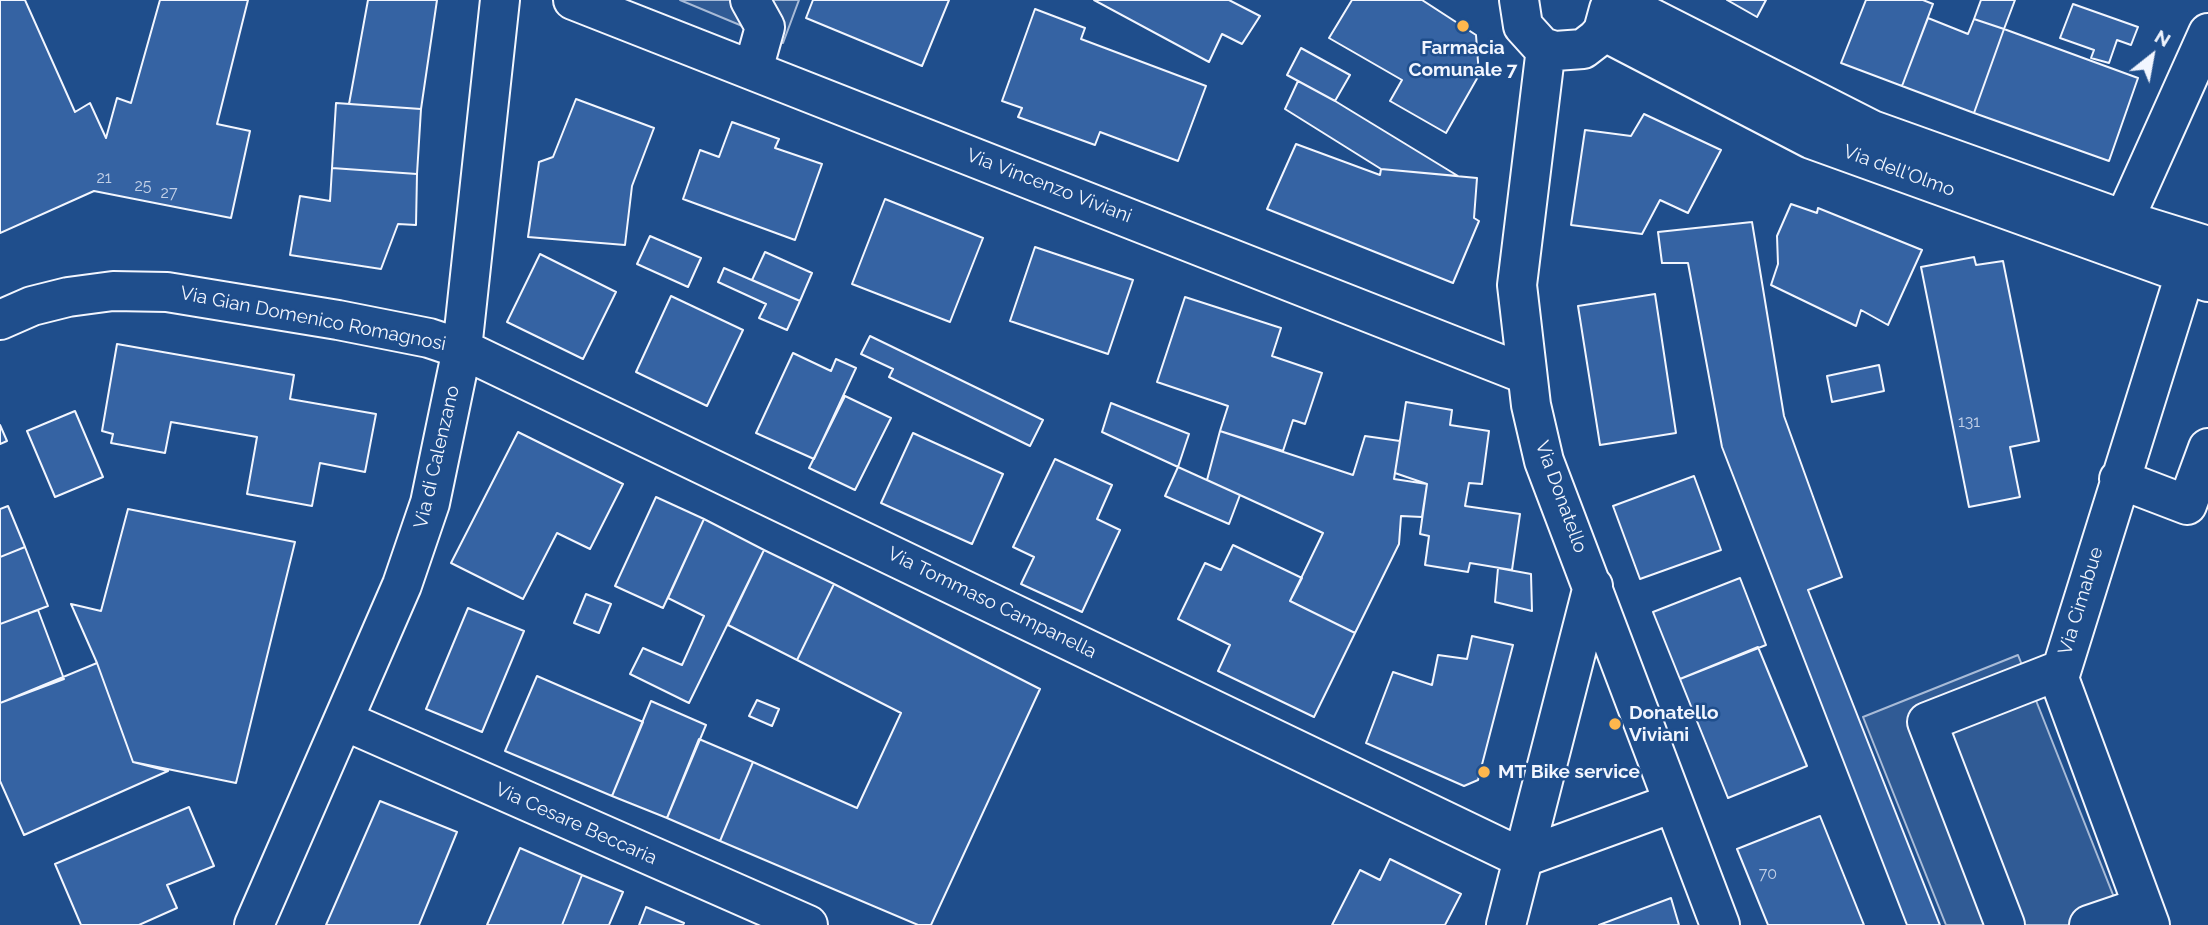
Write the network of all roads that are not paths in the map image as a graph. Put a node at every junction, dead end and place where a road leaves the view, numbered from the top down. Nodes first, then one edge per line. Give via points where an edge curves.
1 (500, 0) edge
2 (573, 0) edge
3 (751, 0) edge
4 (1519, 0) edge
5 (1609, 10) edge
6 (2208, 33) edge
7 (1546, 48) junction
8 (753, 70) junction
9 (2124, 219) junction
10 (2200, 267) edge
11 (0, 320) edge
12 (462, 349) junction
13 (1525, 374) junction
14 (2208, 448) edge
15 (2119, 480) junction
16 (1593, 586) junction
17 (2060, 670) junction
18 (345, 722) junction
19 (1673, 803) junction
20 (1522, 858) junction
21 (2146, 916) edge
22 (254, 925) edge
23 (808, 925) edge
24 (1506, 925) edge
25 (1720, 925) edge
26 (2005, 925) edge
27 (2089, 925) edge

1 - 12 street, Via di Calenzano
2 - 8 street, Via Vincenzo Viviani
3 - 8 street via 765,27
4 - 7 street via 1523,26
5 - 7 street via 1583,48 1569,52
5 - 9 street, Via dell'Olmo via 1872,130
5 - 10 street, Via dell'Olmo via 1811,139
6 - 9 street
7 - 13 street, Via Donatello via 1517,285
8 - 13 street, Via Vincenzo Viviani
9 - 10 street, Via dell'Olmo
10 - 15 street, Via Cimabue
11 - 12 street, Via Gian Domenico Romagnosi via 68,297 113,290 167,292 364,325
12 - 18 street, Via di Calenzano via 430,503 402,585
12 - 20 street, Via Tommaso Campanella
13 - 16 street, Via Donatello via 1544,461
14 - 15 street via 2187,505
15 - 17 street, Via Cimabue
16 - 19 street, Via Donatello
16 - 20 street
17 - 21 street, Via Cimabue via 2064,697
17 - 26 street via 1927,722
18 - 22 street, Via di Calenzano
18 - 23 street, Via Cesare Beccaria
19 - 20 street
19 - 25 street, Via Donatello
20 - 24 street
21 - 27 street

